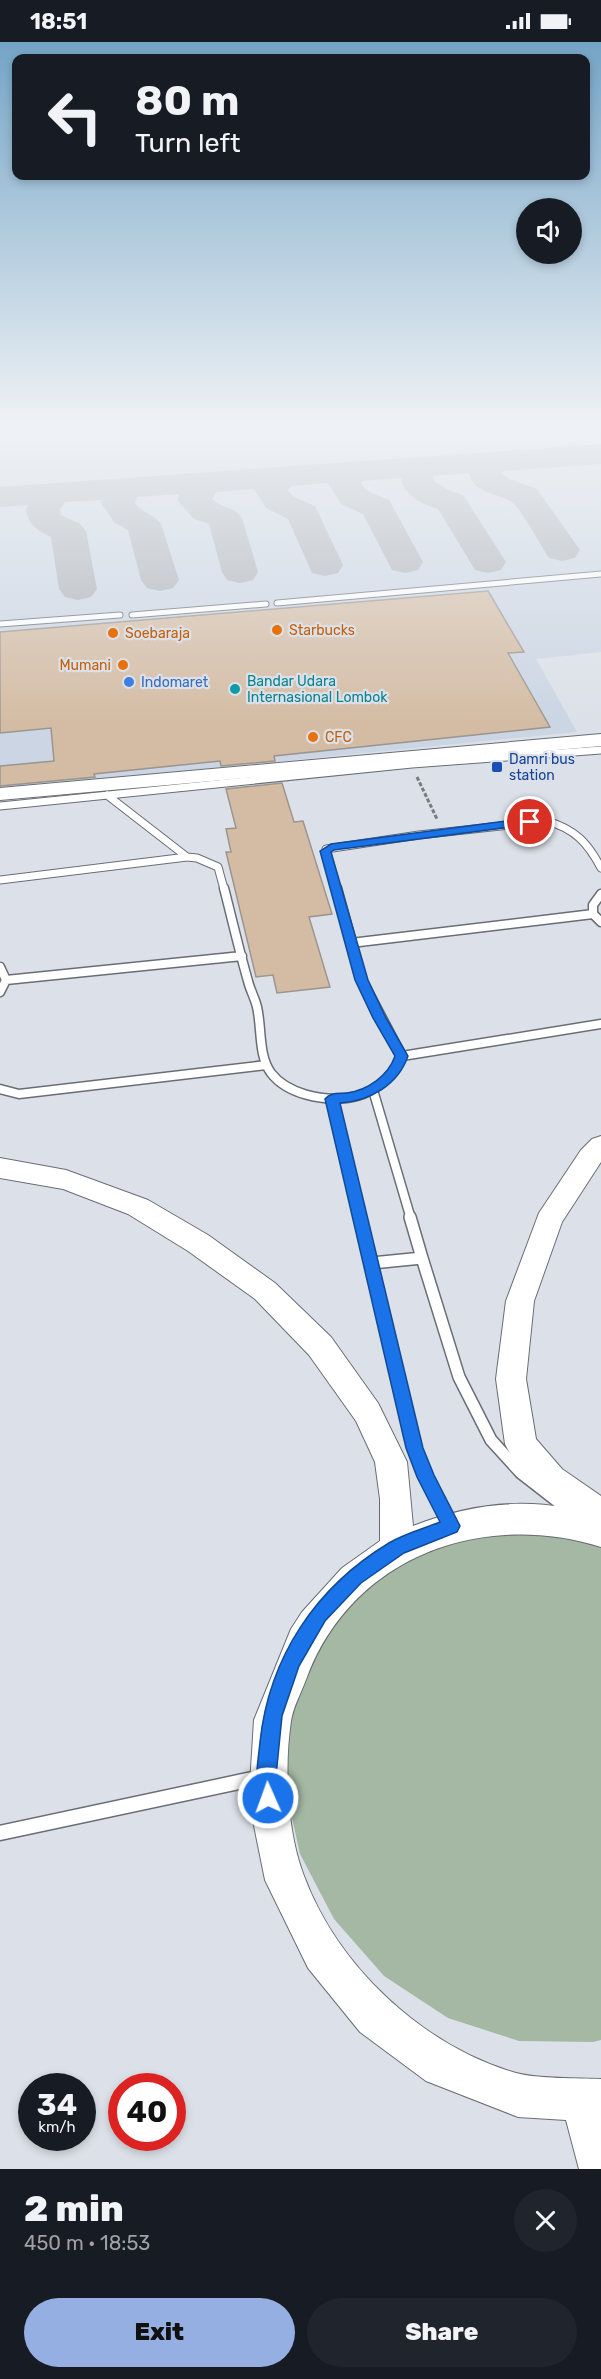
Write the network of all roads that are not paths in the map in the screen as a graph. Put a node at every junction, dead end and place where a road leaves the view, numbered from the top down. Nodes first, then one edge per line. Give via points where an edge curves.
1 (601, 574) edge
2 (277, 603) dead end
3 (266, 604) dead end
4 (120, 615) dead end
5 (132, 615) dead end
6 (0, 624) edge
7 (601, 740) edge
8 (601, 750) edge
9 (0, 794) edge
10 (107, 795) junction
11 (0, 806) edge
12 (187, 857) junction
13 (601, 868) edge
14 (0, 880) edge
15 (601, 894) edge
16 (593, 914) junction
17 (601, 922) edge
18 (351, 943) junction
19 (242, 956) junction
20 (0, 967) edge
21 (6, 980) junction
22 (0, 992) edge
23 (601, 1024) edge
24 (402, 1056) junction
25 (266, 1065) junction
26 (0, 1089) edge
27 (374, 1090) junction
28 (332, 1099) junction
29 (601, 1146) edge
30 (0, 1168) edge
31 (422, 1258) junction
32 (372, 1263) junction
33 (598, 1525) edge
34 (451, 1526) junction
35 (397, 1547) junction
36 (266, 1776) junction
37 (0, 1833) edge
38 (592, 2102) edge
39 (601, 2169) edge

1 - 2 lane
3 - 5 lane
4 - 6 lane
7 - 9 street
8 - 10 lane via 412,764
10 - 11 lane
10 - 12 lane
12 - 14 lane
12 - 19 lane via 218,867
13 - 18 lane via 578,834 547,821 326,849
15 - 16 lane via 593,904
16 - 17 lane
16 - 18 lane
18 - 24 lane via 368,994
19 - 21 lane
19 - 25 lane via 259,1018
20 - 21 lane
21 - 22 lane
23 - 24 lane
24 - 27 lane via 397,1070
25 - 26 lane via 19,1094
25 - 28 lane via 287,1086
27 - 28 lane
27 - 31 lane
28 - 32 lane
29 - 33 street via 549,1221 520,1301 511,1379 521,1444
30 - 35 street via 66,1180 138,1207 198,1243 265,1291 320,1346 367,1412 391,1462
31 - 32 lane
31 - 33 lane via 459,1377 491,1440 521,1473
32 - 34 lane via 415,1448
33 - 34 street via 497,1519
34 - 35 street
35 - 36 street via 355,1577 318,1615 291,1662 273,1716
36 - 37 lane
36 - 38 street via 273,1842 291,1899 320,1953 358,2003 407,2044 462,2077 522,2096
38 - 39 street

